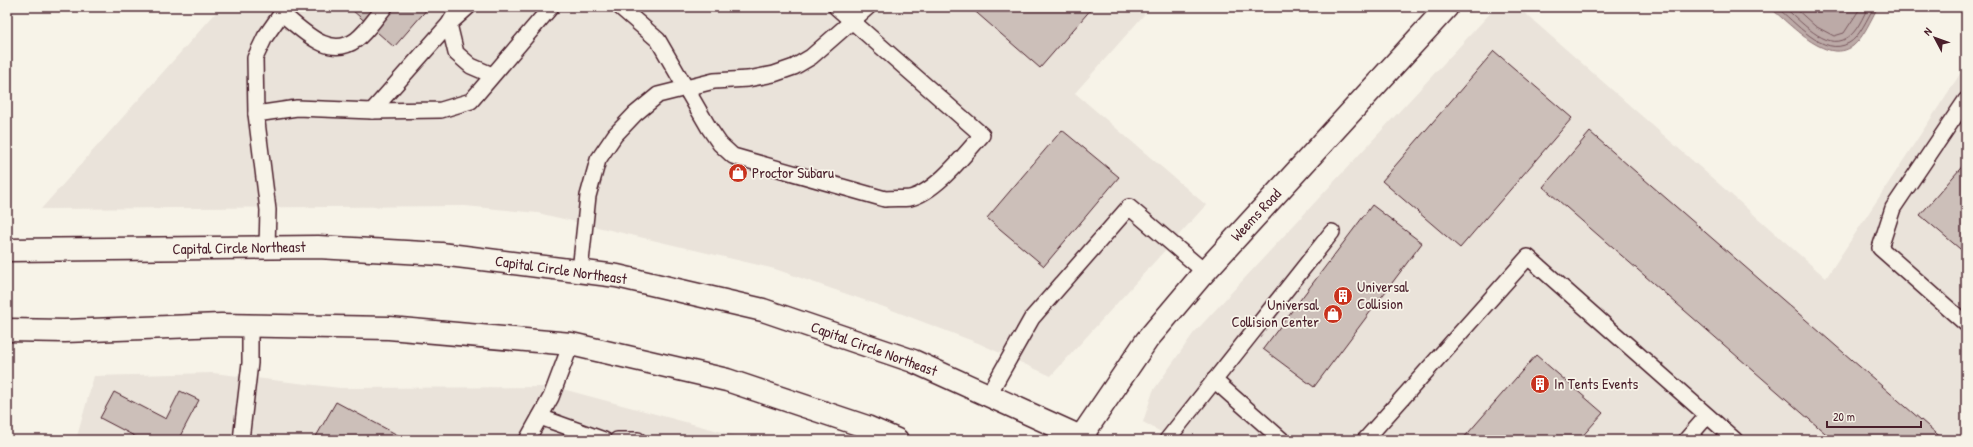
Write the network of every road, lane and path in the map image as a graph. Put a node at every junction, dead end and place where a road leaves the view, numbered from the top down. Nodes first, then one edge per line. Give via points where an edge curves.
1 (385, 7) edge
2 (459, 7) edge
3 (468, 7) edge
4 (475, 7) edge
5 (551, 7) edge
6 (620, 7) edge
7 (836, 7) edge
8 (868, 7) edge
9 (1447, 7) edge
10 (284, 10) edge
11 (852, 21) junction
12 (449, 24) junction
13 (492, 75) junction
14 (685, 88) junction
15 (1966, 100) edge
16 (372, 112) junction
17 (256, 114) junction
18 (1332, 232) dead end
19 (267, 247) junction
20 (7, 250) edge
21 (580, 271) junction
22 (1205, 272) junction
23 (1966, 324) edge
24 (250, 325) junction
25 (7, 330) edge
26 (571, 344) junction
27 (1214, 380) junction
28 (989, 394) junction
29 (1708, 416) junction
30 (540, 417) junction
31 (1082, 439) edge
32 (241, 440) edge
33 (527, 440) edge
34 (604, 440) edge
35 (617, 440) edge
36 (638, 440) edge
37 (897, 440) edge
38 (1166, 440) edge
39 (1282, 440) edge
40 (1366, 440) edge
41 (1686, 440) edge
42 (1735, 440) edge

1 - 10 lane via 356,40 339,48 319,44
2 - 12 lane
3 - 12 lane
4 - 12 lane
5 - 13 lane
6 - 14 lane via 658,40
7 - 11 lane
8 - 11 lane
9 - 22 main road, Weems Road
10 - 17 lane via 265,37 255,58
11 - 14 lane via 811,58 794,67 774,74 714,81
11 - 14 lane via 982,135 942,178 911,198 885,199 733,156 716,138
12 - 13 lane via 456,53 471,66
12 - 16 lane
13 - 16 lane via 471,101 441,110
14 - 21 lane via 658,95 635,114 615,135 598,160 588,196
15 - 23 lane via 1892,208 1880,248
16 - 17 lane via 297,108
17 - 19 lane via 268,210
18 - 27 lane
19 - 20 main road, Capital Circle Northeast
19 - 21 main road, Capital Circle Northeast via 318,247 441,254
21 - 28 main road, Capital Circle Northeast via 617,276 764,310 913,361
22 - 28 lane via 1128,206 1032,318
22 - 31 main road, Weems Road via 1147,340
24 - 25 main road via 65,331
24 - 26 main road via 389,328
24 - 32 lane via 250,363
26 - 30 lane via 551,398
26 - 37 main road via 727,380 867,427
27 - 38 lane
27 - 39 lane
28 - 31 main road, Capital Circle Northeast
29 - 40 lane via 1528,257
29 - 41 lane
29 - 42 lane
30 - 33 lane
30 - 34 lane
35 - 36 lane

